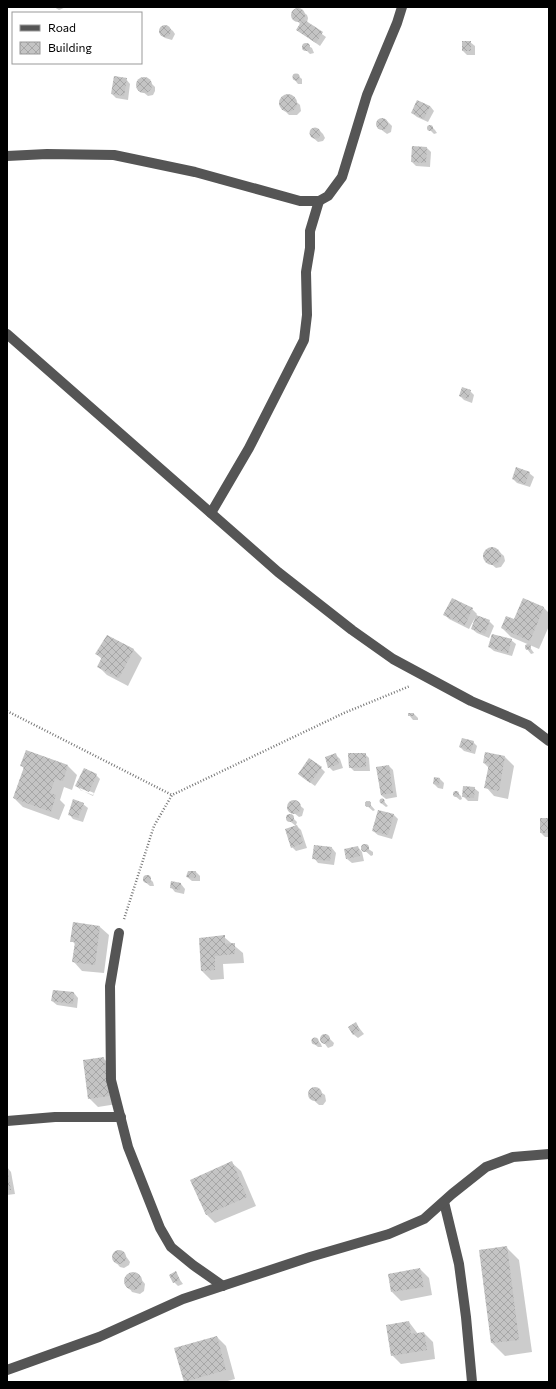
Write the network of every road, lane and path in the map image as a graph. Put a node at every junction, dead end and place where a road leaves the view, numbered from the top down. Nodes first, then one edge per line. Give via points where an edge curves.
1 (402, 7) edge
2 (7, 156) edge
3 (319, 201) junction
4 (7, 334) edge
5 (211, 513) junction
6 (428, 678) junction
7 (7, 711) edge
8 (549, 741) edge
9 (172, 795) junction
10 (119, 934) joint
11 (121, 1117) junction
12 (7, 1121) edge
13 (549, 1154) edge
14 (444, 1202) junction
15 (223, 1286) junction
16 (7, 1370) edge
17 (472, 1382) edge

1 - 3 street via 367,95 342,177 328,196
2 - 3 street via 114,155 195,172 300,201
3 - 5 street via 310,231 304,340 260,428
4 - 5 street
5 - 6 street via 278,572 352,630 393,659
6 - 8 street via 471,701 528,725
6 - 9 path via 344,713
7 - 9 path
9 - 10 path via 154,826
10 - 11 street via 110,986 111,1080
11 - 12 street via 55,1117
11 - 15 street via 128,1147 160,1228 171,1247
13 - 14 street via 513,1157 486,1167
14 - 15 street via 424,1219 389,1234
14 - 17 street via 459,1264
15 - 16 street via 183,1299 99,1336

